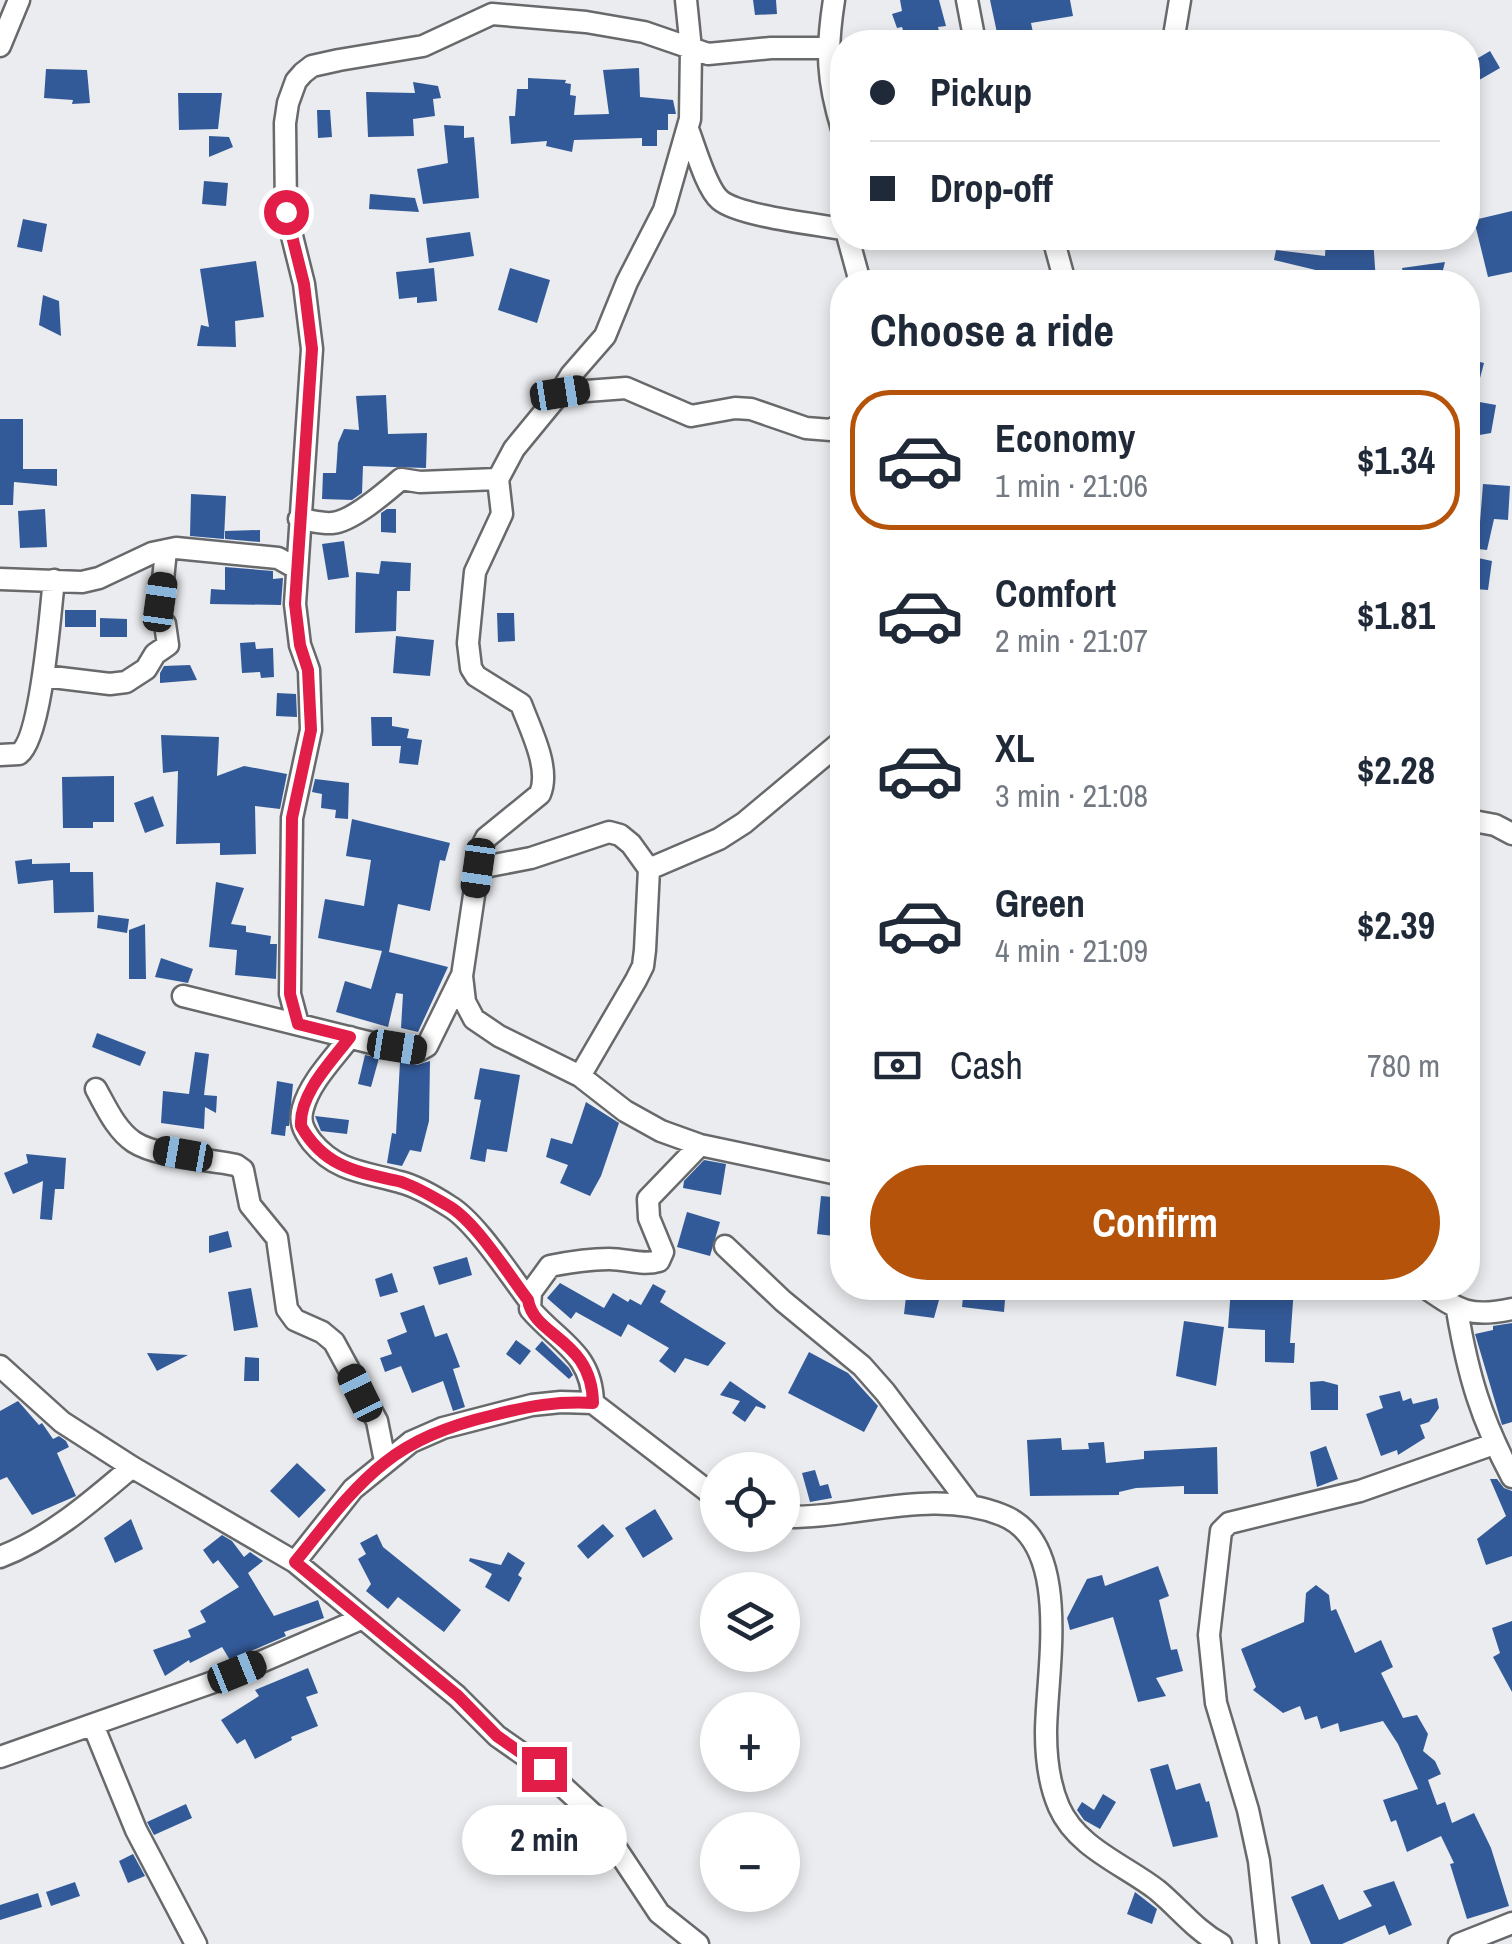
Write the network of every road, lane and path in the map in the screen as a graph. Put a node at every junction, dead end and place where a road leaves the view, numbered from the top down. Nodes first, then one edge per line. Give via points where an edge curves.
1 (19, 0) edge
2 (686, 0) edge
3 (834, 0) edge
4 (967, 0) edge
5 (1180, 0) edge
6 (494, 7) edge
7 (973, 30) edge
8 (1175, 30) edge
9 (0, 46) edge
10 (827, 48) junction
11 (691, 49) junction
12 (830, 73) edge
13 (688, 128) junction
14 (830, 226) edge
15 (560, 393) junction
16 (830, 430) edge
17 (498, 478) junction
18 (299, 519) junction
19 (166, 550) junction
20 (296, 568) junction
21 (0, 580) edge
22 (54, 580) junction
23 (44, 676) junction
24 (830, 751) edge
25 (0, 755) edge
26 (1480, 822) edge
27 (1512, 834) edge
28 (478, 868) junction
29 (649, 870) junction
30 (462, 976) junction
31 (183, 996) dead end
32 (298, 1024) junction
33 (350, 1037) junction
34 (580, 1076) junction
35 (96, 1090) dead end
36 (700, 1145) junction
37 (830, 1172) edge
38 (725, 1246) dead end
39 (528, 1300) junction
40 (1443, 1300) edge
41 (1512, 1308) edge
42 (1458, 1310) junction
43 (0, 1366) edge
44 (593, 1403) junction
45 (1494, 1444) junction
46 (385, 1461) junction
47 (132, 1468) junction
48 (1512, 1477) edge
49 (700, 1485) edge
50 (970, 1505) junction
51 (800, 1515) edge
52 (0, 1558) edge
53 (295, 1562) junction
54 (363, 1618) junction
55 (94, 1725) junction
56 (0, 1757) edge
57 (1512, 1922) edge
58 (196, 1944) edge
59 (698, 1944) edge
60 (1221, 1944) edge
61 (1268, 1944) edge
62 (1459, 1944) edge

1 - 9 street
2 - 11 street
3 - 10 street
4 - 7 street
5 - 8 street
6 - 11 street via 644,32
6 - 18 street via 436,42 312,66 296,80 286,123 286,212 312,349
10 - 11 street via 708,54
10 - 12 street
11 - 13 street
13 - 14 street via 720,200
13 - 15 street via 664,210 608,331
15 - 16 street via 626,388 691,416 736,408
15 - 17 street
17 - 18 street via 401,479 342,520
17 - 28 street via 502,514 475,572 468,643 476,676 521,704 544,784 486,838
18 - 20 street
19 - 20 street via 278,558
19 - 22 street via 99,578
19 - 23 street via 159,620 168,645 146,669 110,684
20 - 32 street via 311,730 292,818 290,994
21 - 22 street
22 - 23 street
23 - 25 street via 28,745 19,754
24 - 29 street via 744,823
26 - 27 street
28 - 29 street via 609,832 632,844
28 - 30 street
29 - 34 street via 643,966
30 - 33 street via 428,1046 418,1050
30 - 34 street via 474,1018
31 - 32 street
32 - 33 street
33 - 39 street via 304,1104 305,1134 339,1166 405,1183 456,1210
34 - 36 street via 625,1111
35 - 46 street via 134,1142 243,1170 250,1205 277,1238 287,1309 334,1342 377,1421
36 - 37 street
36 - 39 street via 648,1200 660,1260 550,1266
38 - 50 street via 862,1366
39 - 44 street via 587,1368
40 - 42 street
41 - 42 street via 1487,1314
42 - 45 street via 1468,1375
43 - 47 street via 62,1422
44 - 46 street via 560,1402 469,1420 412,1442
44 - 49 street
45 - 48 street
45 - 61 street via 1221,1530 1209,1634 1216,1703 1248,1810
46 - 53 street
47 - 52 street via 85,1507
47 - 53 street
50 - 51 street
50 - 60 street via 1024,1526 1042,1559 1051,1624 1048,1761 1064,1816 1105,1856
53 - 54 street
54 - 55 street
54 - 59 street via 594,1815 660,1913
55 - 56 street
55 - 58 street via 136,1830
57 - 62 street

